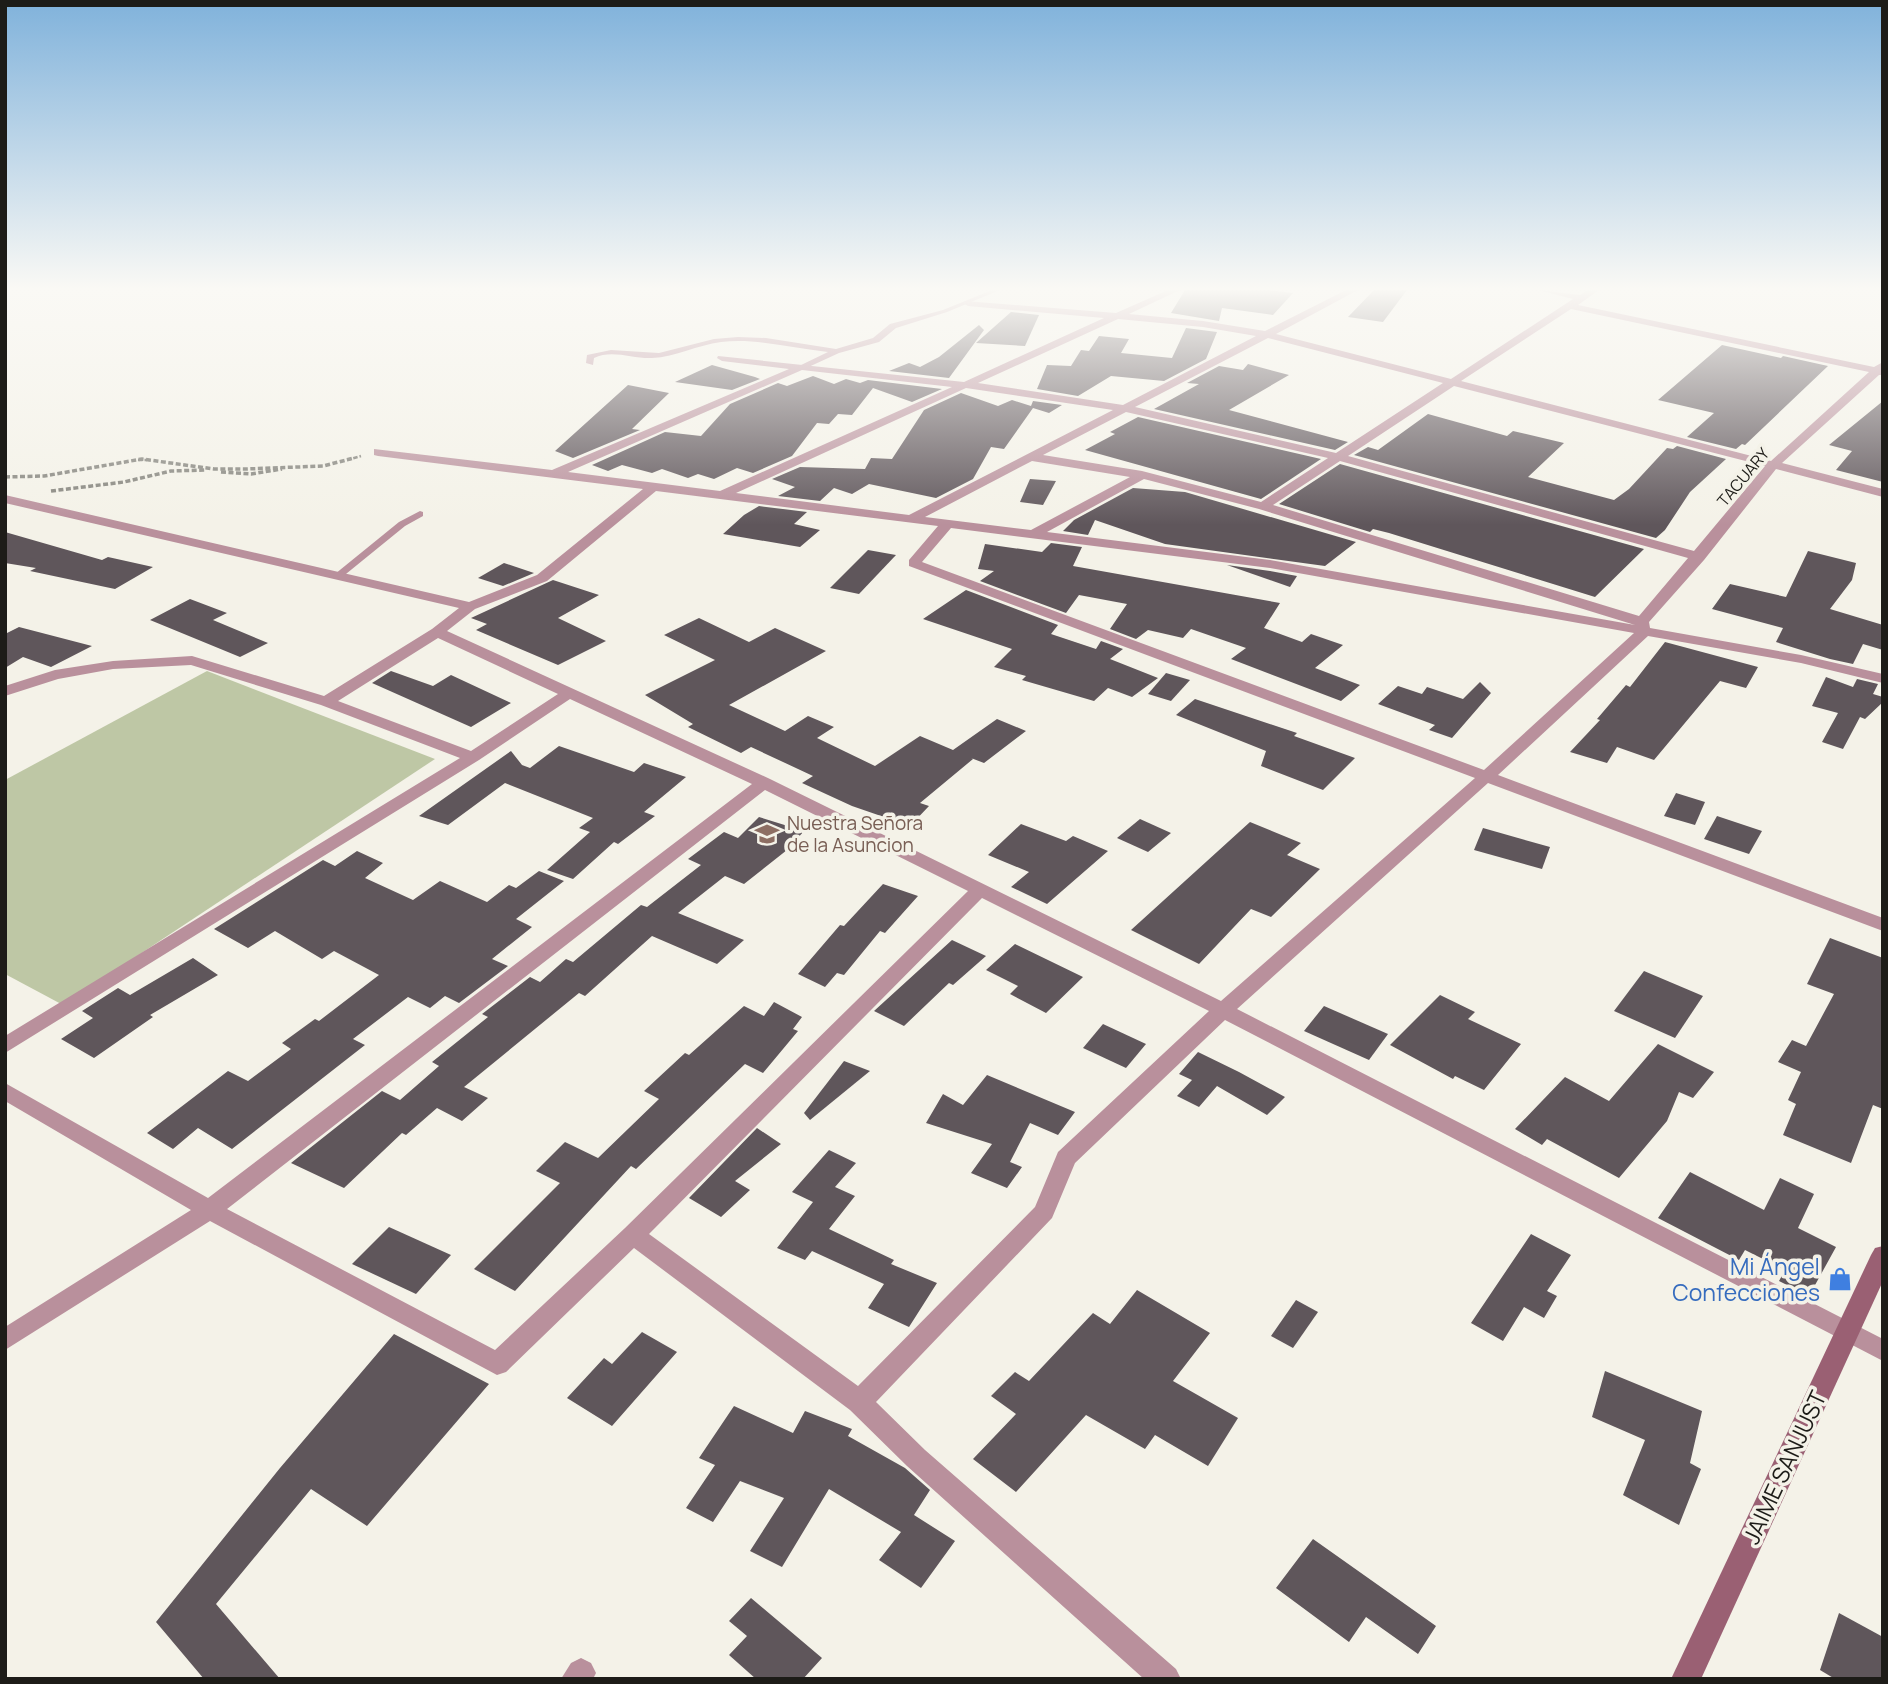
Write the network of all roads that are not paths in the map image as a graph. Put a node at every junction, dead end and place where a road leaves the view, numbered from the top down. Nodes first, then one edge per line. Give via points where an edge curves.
1 (801, 369) edge
2 (807, 369) edge
3 (998, 369) edge
4 (1203, 369) edge
5 (1399, 369) edge
6 (1473, 369) edge
7 (1880, 369) edge
8 (1452, 382) junction
9 (959, 386) junction
10 (1125, 409) junction
11 (378, 452) road end
12 (1031, 457) junction
13 (1337, 458) junction
14 (1773, 465) junction
15 (554, 474) junction
16 (1142, 475) junction
17 (653, 487) junction
18 (1883, 493) edge
19 (722, 495) junction
20 (5, 499) edge
21 (1263, 506) junction
22 (420, 514) dead end
23 (912, 519) junction
24 (948, 523) junction
25 (1034, 534) junction
26 (1699, 557) junction
27 (338, 576) junction
28 (470, 606) junction
29 (1643, 627) junction
30 (437, 632) junction
31 (1883, 679) edge
32 (5, 691) edge
33 (569, 693) junction
34 (326, 702) junction
35 (473, 757) junction
36 (1487, 776) junction
37 (764, 783) junction
38 (979, 890) junction
39 (1883, 925) edge
40 (1223, 1010) junction
41 (5, 1046) edge
42 (5, 1091) edge
43 (209, 1210) junction
44 (634, 1235) junction
45 (1883, 1255) edge
46 (1846, 1332) junction
47 (5, 1340) edge
48 (1883, 1351) edge
49 (859, 1402) junction
50 (1166, 1679) edge
51 (1686, 1679) edge

1 - 15 street
2 - 9 street
3 - 9 street
4 - 10 street
5 - 8 street
6 - 8 street
7 - 14 street, TACUARY
8 - 13 street
8 - 14 street
9 - 10 street
9 - 19 street
10 - 12 street
10 - 13 street
11 - 15 street
12 - 16 street
12 - 23 street
13 - 21 street
13 - 26 street
14 - 18 street
14 - 26 street, TACUARY
15 - 17 street
16 - 21 street
16 - 25 street
17 - 19 street
17 - 28 street via 542,578
19 - 23 street
20 - 27 street
21 - 29 street
22 - 27 lane
23 - 24 street
24 - 25 street
24 - 36 street via 915,563
25 - 29 street via 1270,564
26 - 29 street, TACUARY
27 - 28 street
28 - 30 street
29 - 31 street
29 - 36 street, TACUARY
30 - 33 street
30 - 34 street
32 - 34 street via 55,675 113,665 192,660
33 - 35 street
33 - 37 street
34 - 35 street
35 - 41 street
36 - 39 street
36 - 40 street, TACUARY
37 - 38 street
37 - 43 street
38 - 40 street
38 - 44 street
40 - 46 street
40 - 49 street, TACUARY via 1066,1158 1044,1212
42 - 43 street
43 - 44 street via 497,1364
43 - 47 street
44 - 49 street
45 - 46 main road, JAIME SANJUST
46 - 48 street
46 - 51 main road, JAIME SANJUST
49 - 50 street

